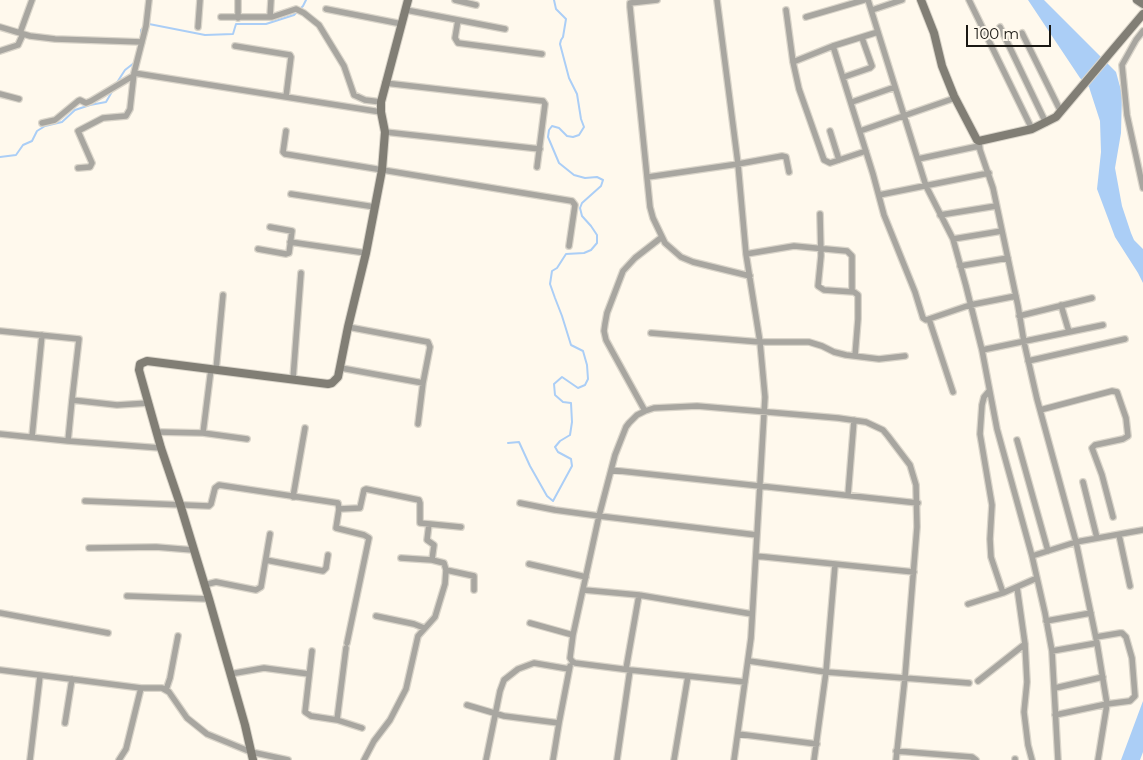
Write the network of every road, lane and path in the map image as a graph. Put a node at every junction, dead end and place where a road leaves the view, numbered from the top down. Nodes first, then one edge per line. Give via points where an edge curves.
1 (32, 0) edge
2 (149, 0) edge
3 (200, 0) edge
4 (238, 0) edge
5 (270, 0) edge
6 (408, 0) edge
7 (455, 0) edge
8 (656, 0) edge
9 (717, 0) edge
10 (864, 0) edge
11 (868, 0) edge
12 (902, 0) edge
13 (921, 0) edge
14 (969, 0) edge
15 (1136, 0) edge
16 (630, 2) edge
17 (476, 4) dead end
18 (1143, 4) edge
19 (326, 9) dead end
20 (406, 10) junction
21 (786, 10) dead end
22 (872, 10) junction
23 (1143, 14) edge
24 (221, 17) dead end
25 (270, 17) junction
26 (806, 17) dead end
27 (238, 18) junction
28 (458, 20) junction
29 (402, 24) junction
30 (0, 27) edge
31 (198, 27) dead end
32 (1000, 27) dead end
33 (505, 29) dead end
34 (1143, 31) edge
35 (878, 32) junction
36 (21, 33) junction
37 (1022, 33) dead end
38 (862, 38) junction
39 (141, 42) junction
40 (235, 46) dead end
41 (833, 46) junction
42 (0, 51) edge
43 (542, 54) dead end
44 (793, 62) junction
45 (134, 75) junction
46 (844, 77) junction
47 (385, 83) junction
48 (895, 87) junction
49 (0, 94) edge
50 (286, 97) junction
51 (955, 98) junction
52 (19, 99) dead end
53 (381, 102) junction
54 (852, 102) junction
55 (380, 112) junction
56 (1061, 112) junction
57 (904, 116) junction
58 (42, 123) dead end
59 (1046, 123) junction
60 (1032, 128) junction
61 (286, 131) dead end
62 (830, 131) dead end
63 (860, 131) junction
64 (385, 132) junction
65 (979, 143) junction
66 (540, 149) junction
67 (866, 151) junction
68 (918, 158) junction
69 (839, 160) junction
70 (738, 164) junction
71 (537, 167) dead end
72 (78, 168) dead end
73 (382, 170) junction
74 (789, 172) dead end
75 (989, 173) junction
76 (648, 177) junction
77 (926, 186) junction
78 (1143, 186) edge
79 (291, 194) dead end
80 (879, 195) junction
81 (996, 206) junction
82 (374, 207) junction
83 (820, 214) dead end
84 (940, 215) junction
85 (270, 227) dead end
86 (1002, 232) junction
87 (662, 237) junction
88 (953, 239) junction
89 (290, 242) junction
90 (569, 246) dead end
91 (821, 248) junction
92 (258, 249) dead end
93 (366, 253) junction
94 (746, 254) junction
95 (1008, 258) junction
96 (960, 266) junction
97 (301, 273) dead end
98 (750, 276) junction
99 (852, 292) junction
100 (224, 295) dead end
101 (1016, 296) junction
102 (1092, 298) dead end
103 (970, 305) junction
104 (1061, 305) junction
105 (1019, 316) junction
106 (929, 319) junction
107 (1103, 324) dead end
108 (348, 327) junction
109 (0, 331) edge
110 (1069, 332) junction
111 (650, 333) dead end
112 (42, 335) junction
113 (1126, 339) dead end
114 (760, 342) junction
115 (1024, 342) junction
116 (982, 350) junction
117 (856, 356) junction
118 (905, 356) dead end
119 (1028, 361) junction
120 (342, 368) junction
121 (214, 370) junction
122 (293, 379) junction
123 (423, 383) junction
124 (989, 391) junction
125 (953, 392) dead end
126 (72, 400) junction
127 (149, 403) junction
128 (1040, 410) junction
129 (644, 411) junction
130 (765, 412) junction
131 (854, 420) junction
132 (418, 424) dead end
133 (305, 428) dead end
134 (157, 432) junction
135 (203, 433) junction
136 (0, 434) edge
137 (32, 437) junction
138 (247, 439) dead end
139 (1017, 440) dead end
140 (68, 441) junction
141 (161, 448) junction
142 (611, 470) junction
143 (1083, 482) dead end
144 (760, 487) junction
145 (848, 495) junction
146 (293, 497) junction
147 (85, 501) dead end
148 (520, 503) dead end
149 (918, 503) junction
150 (180, 504) junction
151 (339, 509) junction
152 (599, 516) junction
153 (1113, 517) dead end
154 (429, 524) junction
155 (462, 528) dead end
156 (1143, 530) edge
157 (270, 534) dead end
158 (757, 535) junction
159 (1119, 535) junction
160 (1097, 538) junction
161 (1076, 542) junction
162 (89, 548) dead end
163 (193, 550) junction
164 (1048, 551) junction
165 (328, 555) dead end
166 (756, 556) junction
167 (1032, 556) junction
168 (401, 558) dead end
169 (266, 560) junction
170 (432, 560) junction
171 (529, 564) dead end
172 (835, 565) junction
173 (446, 570) junction
174 (914, 572) junction
175 (586, 577) junction
176 (1037, 578) junction
177 (204, 585) junction
178 (1130, 586) dead end
179 (1017, 587) junction
180 (474, 590) dead end
181 (584, 590) junction
182 (1003, 592) junction
183 (639, 595) junction
184 (127, 596) dead end
185 (209, 599) junction
186 (968, 604) dead end
187 (0, 613) edge
188 (1091, 613) junction
189 (752, 614) junction
190 (376, 616) dead end
191 (1046, 622) junction
192 (530, 623) dead end
193 (424, 628) junction
194 (108, 632) dead end
195 (573, 635) junction
196 (178, 636) dead end
197 (1096, 640) junction
198 (1025, 644) junction
199 (312, 651) dead end
200 (1052, 651) junction
201 (749, 661) junction
202 (572, 662) junction
203 (569, 669) junction
204 (0, 670) edge
205 (628, 670) junction
206 (826, 672) junction
207 (230, 674) junction
208 (309, 674) junction
209 (40, 676) junction
210 (688, 676) junction
211 (906, 677) junction
212 (1103, 677) junction
213 (72, 679) junction
214 (978, 681) dead end
215 (745, 682) junction
216 (969, 683) dead end
217 (141, 688) junction
218 (1055, 688) junction
219 (166, 690) junction
220 (1107, 704) junction
221 (467, 706) dead end
222 (496, 714) junction
223 (1055, 715) junction
224 (337, 720) junction
225 (65, 723) dead end
226 (559, 723) junction
227 (362, 728) dead end
228 (738, 734) junction
229 (817, 744) junction
230 (896, 751) junction
231 (252, 756) edge
232 (30, 760) edge
233 (120, 760) edge
234 (288, 760) edge
235 (364, 760) edge
236 (486, 760) edge
237 (553, 760) edge
238 (617, 760) edge
239 (674, 760) edge
240 (734, 760) edge
241 (814, 760) edge
242 (896, 760) edge
243 (976, 760) edge
244 (1032, 760) edge
245 (1058, 760) edge
246 (1098, 760) edge

1 - 36 street
2 - 39 street
3 - 31 street
4 - 27 street
5 - 25 street
6 - 20 main road
7 - 17 street
8 - 16 street
9 - 70 street
10 - 26 street
11 - 22 street
12 - 22 street
13 - 51 main road
14 - 60 street
15 - 18 main road
16 - 76 street
19 - 29 street
20 - 28 street
20 - 29 main road
21 - 44 street
22 - 35 street
23 - 56 main road
24 - 27 street
25 - 27 street
25 - 53 street via 300,11 319,25 344,66 354,95
28 - 33 street
28 - 43 street via 455,38 458,43
29 - 47 main road
30 - 36 street
32 - 59 street
34 - 78 street via 1122,64 1127,114
35 - 38 street
35 - 48 street
36 - 39 street via 55,39
36 - 42 street via 18,45
37 - 56 street
38 - 41 street
38 - 46 street via 872,66
39 - 45 street
40 - 50 street via 290,55
41 - 44 street
41 - 46 street
44 - 69 street via 822,156 828,163
45 - 50 street
45 - 58 street via 89,102 78,101 55,120
45 - 72 street via 130,110 126,116 103,118 78,131 92,163 90,167
46 - 54 street
47 - 53 main road
47 - 66 street via 543,101
48 - 54 street
48 - 57 street
49 - 52 street
50 - 55 street
51 - 57 street
51 - 65 main road
53 - 55 main road
54 - 63 street
55 - 64 main road
56 - 59 main road
57 - 63 street
57 - 68 street
59 - 60 main road
60 - 65 main road
61 - 73 street via 285,154
62 - 69 street
63 - 67 street
64 - 66 street
64 - 73 main road
65 - 68 street
65 - 75 street
66 - 71 street
67 - 69 street
67 - 80 street
68 - 77 street
70 - 74 street via 784,156
70 - 76 street
70 - 94 street
73 - 82 main road
73 - 90 street via 572,201
75 - 77 street
75 - 81 street
76 - 87 street via 650,207
77 - 80 street
77 - 84 street
79 - 82 street
80 - 106 street via 923,318
81 - 84 street
81 - 86 street
82 - 93 main road
83 - 91 street
84 - 88 street
85 - 89 street via 291,230
86 - 88 street
86 - 95 street
87 - 98 street via 673,251 694,262
87 - 129 street via 623,271 605,324 606,340
88 - 96 street
89 - 92 street via 286,254
89 - 93 street
91 - 94 street via 794,246
91 - 99 street via 847,252 852,256
91 - 99 street via 818,287
93 - 108 main road
94 - 98 street
95 - 96 street
95 - 101 street
96 - 103 street
97 - 122 street
98 - 114 street
99 - 117 street via 859,297
100 - 121 street
101 - 103 street
101 - 105 street
102 - 104 street
103 - 106 street
103 - 116 street
104 - 105 street
104 - 110 street
105 - 115 street
106 - 125 street
107 - 110 street
108 - 120 main road
108 - 123 street via 428,342 430,347
109 - 112 street
110 - 115 street
111 - 114 street
112 - 126 street via 80,340
112 - 137 street
113 - 119 street
114 - 117 street via 809,342
114 - 130 street
115 - 116 street
115 - 119 street
116 - 124 street
117 - 118 street via 883,359
119 - 128 street
120 - 122 main road via 338,377 328,384
120 - 123 street
121 - 122 main road
121 - 127 main road via 142,363 138,370
121 - 135 street
123 - 132 street
124 - 167 street
124 - 182 street via 982,404 980,434 992,504 991,557
126 - 127 street via 116,405
126 - 140 street
127 - 134 main road
128 - 153 street via 1117,392 1128,436 1092,448
128 - 161 street
129 - 130 street via 697,406
129 - 142 street via 626,427
130 - 131 street
130 - 144 street
131 - 145 street
131 - 149 street via 883,430 899,449 914,476
133 - 146 street
134 - 135 street
134 - 141 main road
135 - 138 street
136 - 137 street
137 - 140 street
139 - 164 street
140 - 141 street
141 - 150 main road
142 - 144 street
142 - 152 street
143 - 160 street
144 - 145 street
144 - 158 street
145 - 149 street
146 - 150 street via 219,485 210,505
146 - 151 street via 337,503
147 - 150 street
148 - 152 street
149 - 174 street
150 - 163 main road
151 - 154 street via 359,509 366,489 419,500 419,521
151 - 224 street via 336,528 369,538 347,645
152 - 158 street
152 - 175 street
154 - 155 street
154 - 170 street via 427,540 434,546
156 - 159 street
157 - 169 street
158 - 166 street
159 - 160 street
159 - 178 street
160 - 161 street
161 - 164 street
161 - 188 street
162 - 163 street
163 - 177 main road
164 - 167 street
165 - 169 street via 323,571
166 - 172 street
166 - 189 street
167 - 176 street
168 - 170 street
169 - 177 street via 259,589 216,582
170 - 173 street via 444,563
171 - 175 street
172 - 174 street
172 - 206 street
173 - 180 street via 474,576
173 - 193 street via 437,612
174 - 211 street
175 - 181 street
176 - 179 street
176 - 191 street
177 - 185 main road
179 - 182 street
179 - 198 street
181 - 183 street
181 - 195 street
182 - 186 street
183 - 189 street
183 - 205 street
184 - 185 street
185 - 207 main road
187 - 194 street
188 - 191 street
188 - 197 street
189 - 201 street
190 - 193 street
191 - 200 street
192 - 195 street
193 - 235 street via 415,646 406,690
195 - 202 street
196 - 219 street
197 - 200 street
197 - 212 street
197 - 220 street via 1122,633 1132,658 1135,696 1130,702
198 - 214 street
198 - 244 street via 1027,682 1024,712
199 - 208 street
200 - 218 street
201 - 206 street
201 - 215 street
202 - 203 street
202 - 205 street
203 - 222 street via 534,663 518,669 502,684
203 - 226 street
204 - 209 street
205 - 210 street
205 - 238 street
206 - 211 street
206 - 229 street
207 - 208 street via 264,668
207 - 231 main road
208 - 224 street via 305,712
209 - 213 street
209 - 232 street
210 - 215 street
210 - 239 street
211 - 216 street
211 - 230 street
212 - 218 street
212 - 220 street
213 - 217 street
213 - 225 street
215 - 228 street
217 - 219 street
217 - 233 street via 126,749
218 - 223 street
219 - 231 street via 200,730
220 - 223 street
220 - 246 street
221 - 222 street
222 - 226 street
222 - 236 street
223 - 245 street
224 - 227 street
226 - 237 street
228 - 229 street
228 - 240 street
229 - 241 street
230 - 242 street
230 - 243 street via 972,757
231 - 234 street

